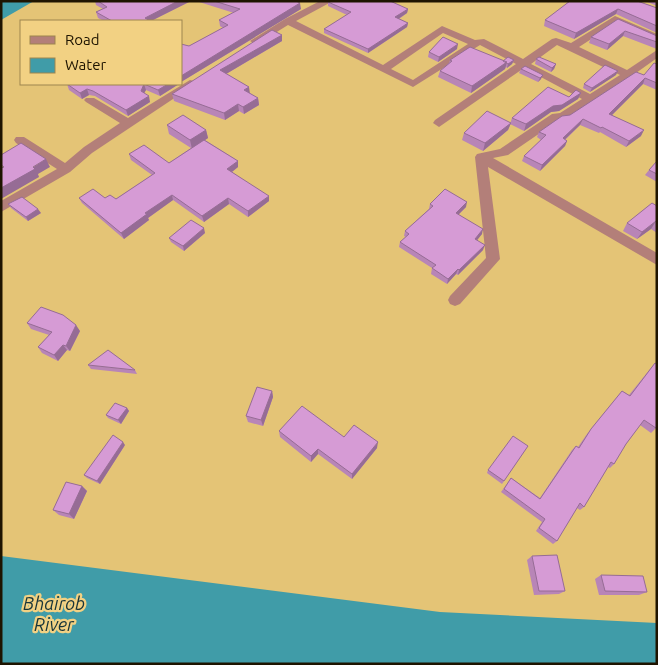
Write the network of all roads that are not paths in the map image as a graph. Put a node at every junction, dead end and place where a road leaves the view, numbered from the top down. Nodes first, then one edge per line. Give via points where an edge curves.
1 (328, 1) edge
2 (288, 21) junction
3 (657, 38) edge
4 (476, 44) junction
5 (246, 47) edge
6 (572, 47) junction
7 (657, 53) edge
8 (523, 64) junction
9 (383, 69) junction
10 (627, 74) junction
11 (197, 78) edge
12 (590, 99) junction
13 (90, 100) dead end
14 (128, 123) junction
15 (439, 123) dead end
16 (20, 140) dead end
17 (481, 158) junction
18 (66, 170) junction
19 (1, 208) edge
20 (657, 260) edge
21 (455, 300) dead end

1 - 2 street
2 - 5 street
2 - 9 street
3 - 6 street via 615,19
4 - 8 street via 480,41
4 - 9 street via 413,84
4 - 9 street via 442,29
6 - 8 street via 556,41
6 - 10 street
7 - 10 street
8 - 12 street
8 - 15 street
10 - 12 street
11 - 14 street
12 - 17 street via 556,117 504,152
13 - 14 street
14 - 18 street via 88,150
16 - 18 street
17 - 20 street
17 - 21 street via 492,259
18 - 19 street

